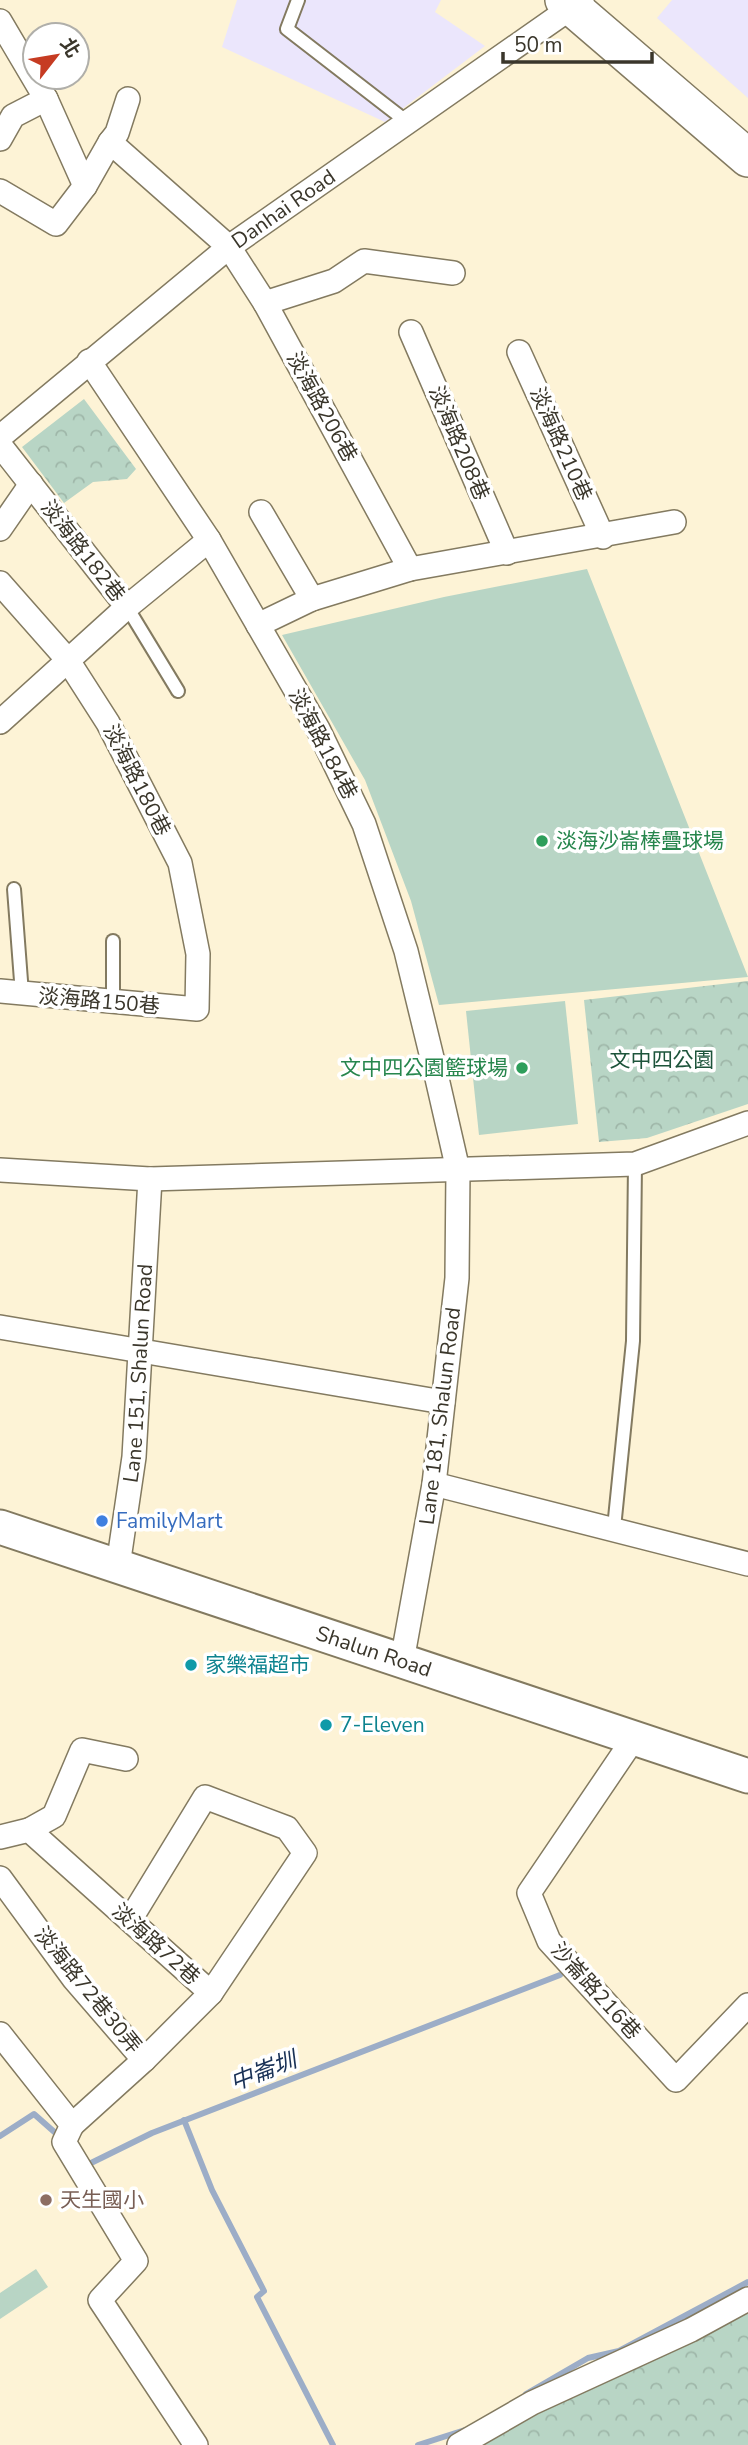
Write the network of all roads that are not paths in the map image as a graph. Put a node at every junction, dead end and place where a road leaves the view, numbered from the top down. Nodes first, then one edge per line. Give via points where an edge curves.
1 (299, 0) edge
2 (580, 2) edge
3 (0, 21) edge
4 (46, 99) junction
5 (128, 99) dead end
6 (406, 121) junction
7 (748, 126) edge
8 (0, 139) edge
9 (110, 142) junction
10 (748, 158) edge
11 (85, 186) junction
12 (0, 191) edge
13 (229, 247) junction
14 (453, 273) dead end
15 (265, 303) junction
16 (411, 332) dead end
17 (519, 352) dead end
18 (89, 361) junction
19 (0, 438) edge
20 (0, 445) edge
21 (31, 484) junction
22 (261, 512) dead end
23 (674, 522) dead end
24 (0, 529) edge
25 (603, 537) junction
26 (209, 540) junction
27 (507, 553) junction
28 (410, 569) junction
29 (0, 583) edge
30 (312, 599) junction
31 (127, 607) junction
32 (258, 625) junction
33 (66, 659) junction
34 (178, 691) dead end
35 (0, 722) edge
36 (14, 889) dead end
37 (113, 941) dead end
38 (11, 993) edge
39 (113, 1002) junction
40 (197, 1009) joint
41 (748, 1123) edge
42 (635, 1164) junction
43 (0, 1170) edge
44 (458, 1170) junction
45 (150, 1180) junction
46 (0, 1327) edge
47 (140, 1353) junction
48 (443, 1402) junction
49 (434, 1484) junction
50 (0, 1527) edge
51 (614, 1528) junction
52 (748, 1563) edge
53 (118, 1566) junction
54 (402, 1661) junction
55 (634, 1738) junction
56 (127, 1759) dead end
57 (748, 1776) edge
58 (29, 1830) junction
59 (0, 1837) edge
60 (0, 1878) edge
61 (130, 1920) junction
62 (211, 1993) junction
63 (748, 2005) edge
64 (0, 2034) edge
65 (144, 2060) junction
66 (72, 2125) junction
67 (748, 2299) edge
68 (196, 2445) edge
69 (459, 2445) edge

1 - 6 lane via 287,29
2 - 6 street, Danhai Road
2 - 7 main road
2 - 10 main road
3 - 4 street
4 - 8 street via 13,116
4 - 11 street
5 - 9 street
6 - 13 street, Danhai Road
9 - 11 street
9 - 13 street, 淡海路206巷
11 - 12 street via 56,224
13 - 15 street, 淡海路206巷
13 - 18 street, Danhai Road
14 - 15 street via 364,261 334,281
15 - 28 street, 淡海路206巷
16 - 27 street, 淡海路208巷
17 - 25 street, 淡海路210巷
18 - 19 street, Danhai Road
18 - 26 street, 淡海路184巷
20 - 21 street, 淡海路182巷
21 - 24 street
21 - 31 street, 淡海路182巷
22 - 30 street
23 - 25 street
25 - 27 street
26 - 31 street, 淡海路182巷
26 - 32 street, 淡海路184巷
27 - 28 street
28 - 30 street
29 - 33 street, 淡海路180巷
30 - 32 street
31 - 33 street
31 - 34 lane
32 - 44 street, 淡海路184巷 via 318,729 364,824 406,951
33 - 35 street
33 - 40 street, 淡海路180巷 via 108,723 180,863 198,954
36 - 38 lane
37 - 39 lane
38 - 39 street, 淡海路150巷
39 - 40 street, 淡海路150巷
41 - 42 street
42 - 44 street
42 - 51 lane via 634,1341
43 - 45 street
44 - 45 street
44 - 48 street, Lane 181, Shalun Road via 457,1278
45 - 47 street, Lane 151, Shalun Road
46 - 47 street
47 - 48 street
47 - 53 street, Lane 151, Shalun Road via 134,1457
48 - 49 street, Lane 181, Shalun Road
49 - 51 street
49 - 54 street, Lane 181, Shalun Road
50 - 53 street, Shalun Road
51 - 52 street
53 - 54 street, Shalun Road
54 - 55 street, Shalun Road
55 - 57 street, Shalun Road
55 - 63 street, 沙崙路216巷 via 530,1892 549,1941 676,2080
56 - 58 street via 82,1750 54,1816
58 - 59 street
58 - 61 street, 淡海路72巷
60 - 65 street, 淡海路72巷30弄 via 74,1979
61 - 62 street, 淡海路72巷
61 - 62 street, 淡海路72巷 via 205,1797 287,1828 305,1853
62 - 65 street, 淡海路72巷30弄
64 - 66 street
65 - 66 street
66 - 68 street via 64,2142 136,2261 100,2300
67 - 69 street via 532,2403

